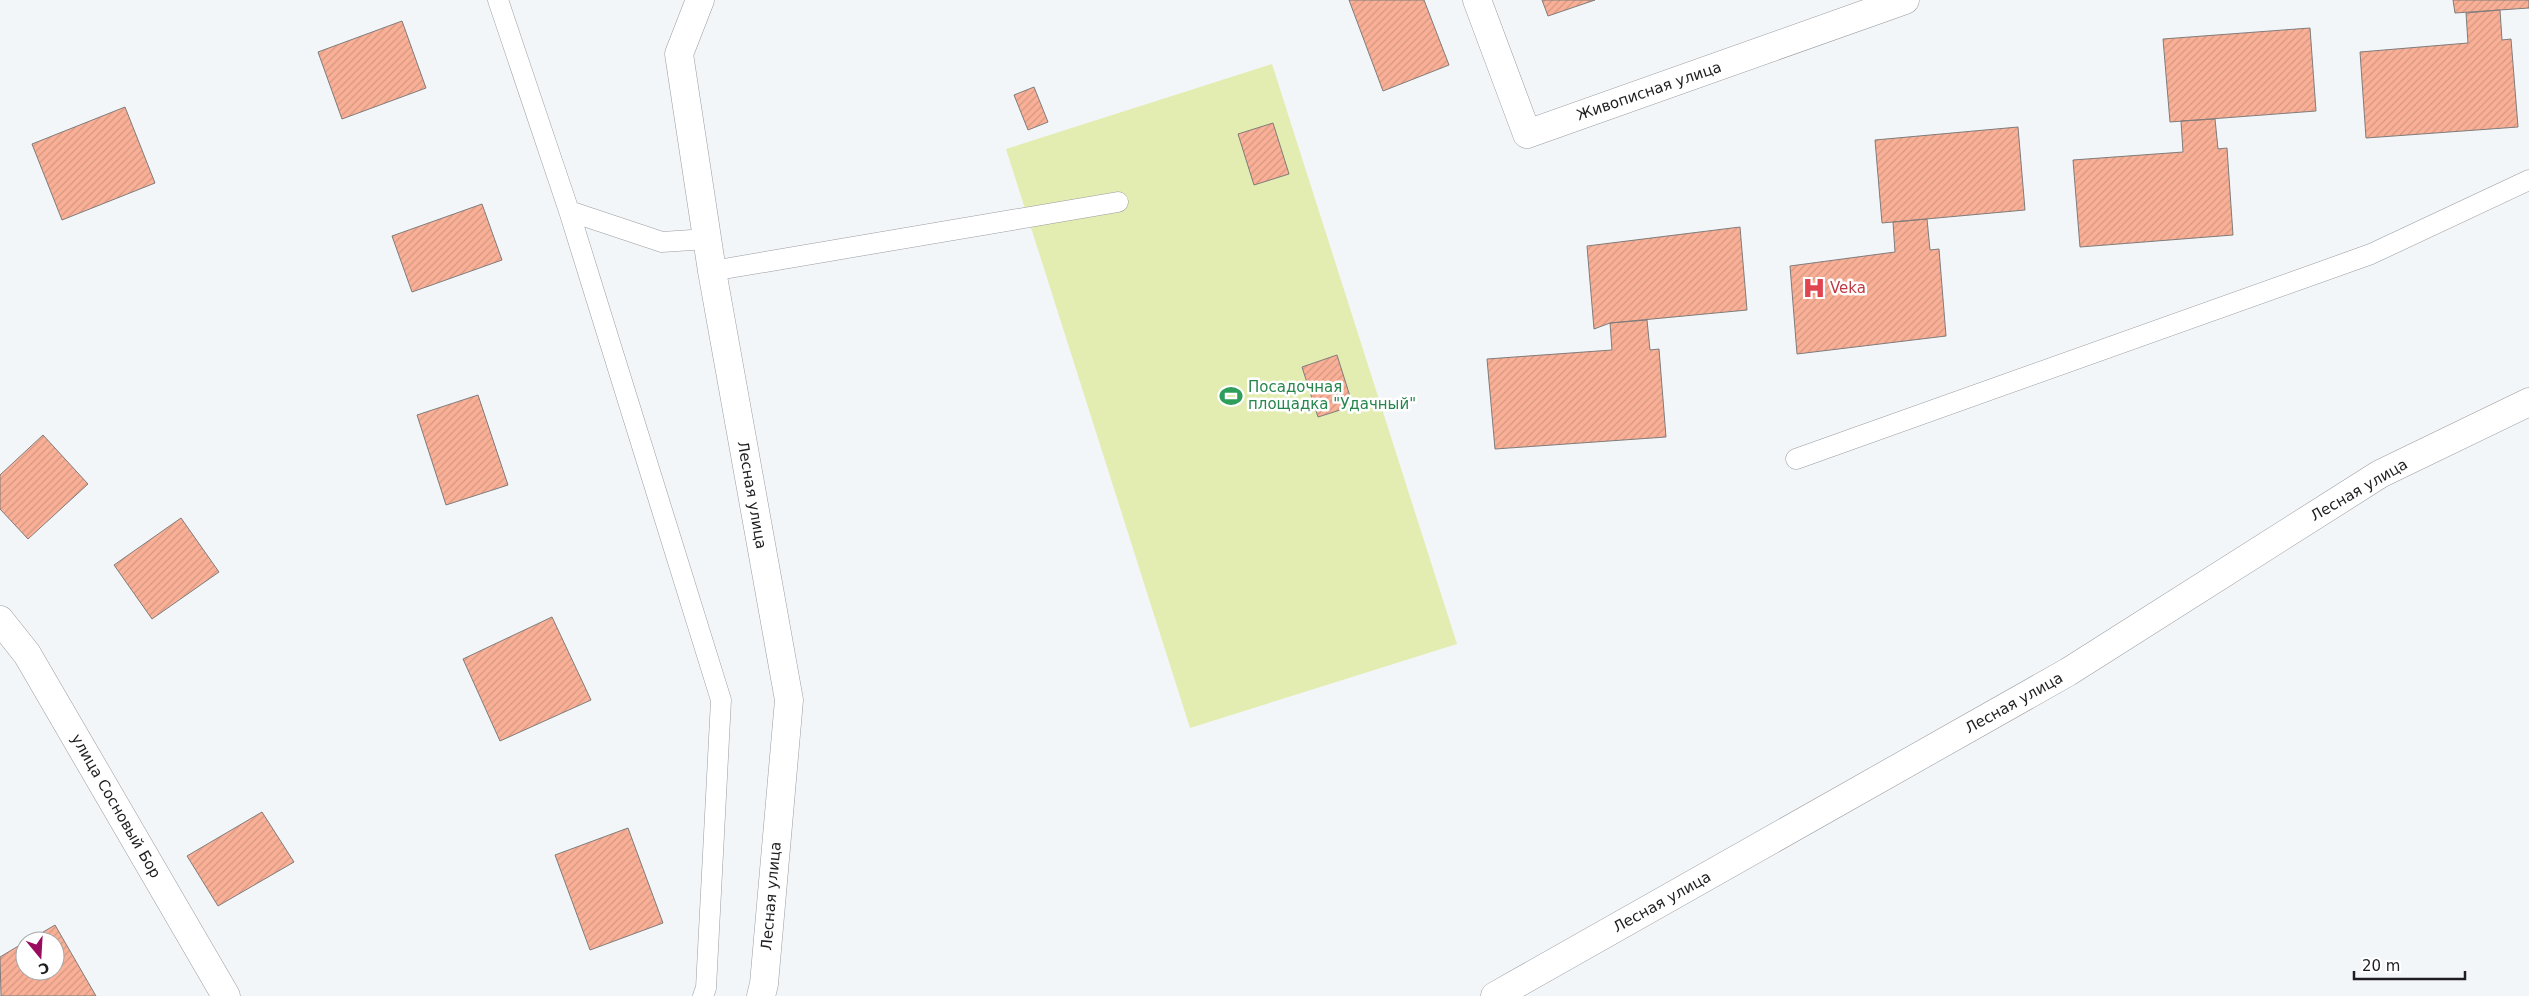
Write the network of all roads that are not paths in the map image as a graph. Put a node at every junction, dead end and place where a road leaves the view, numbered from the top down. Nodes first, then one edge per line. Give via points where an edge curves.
1 (498, 0) edge
2 (700, 0) edge
3 (1476, 0) edge
4 (1899, 1) edge
5 (2529, 180) edge
6 (1118, 202) dead end
7 (568, 211) junction
8 (706, 239) junction
9 (712, 271) junction
10 (2529, 402) edge
11 (1796, 459) dead end
12 (0, 620) edge
13 (226, 996) edge
14 (703, 996) edge
15 (761, 996) edge
16 (1495, 996) edge

1 - 7 lane
2 - 8 street, Лесная улица via 679,54
3 - 4 street, Живописная улица via 1527,134
5 - 11 lane via 2371,254
6 - 9 lane
7 - 8 lane via 662,242
7 - 14 lane via 721,700 706,988
8 - 9 street, Лесная улица
9 - 15 street, Лесная улица via 789,700
10 - 16 street, Лесная улица via 2380,474 2068,672
12 - 13 street, улица Сосновый Бор via 27,654

